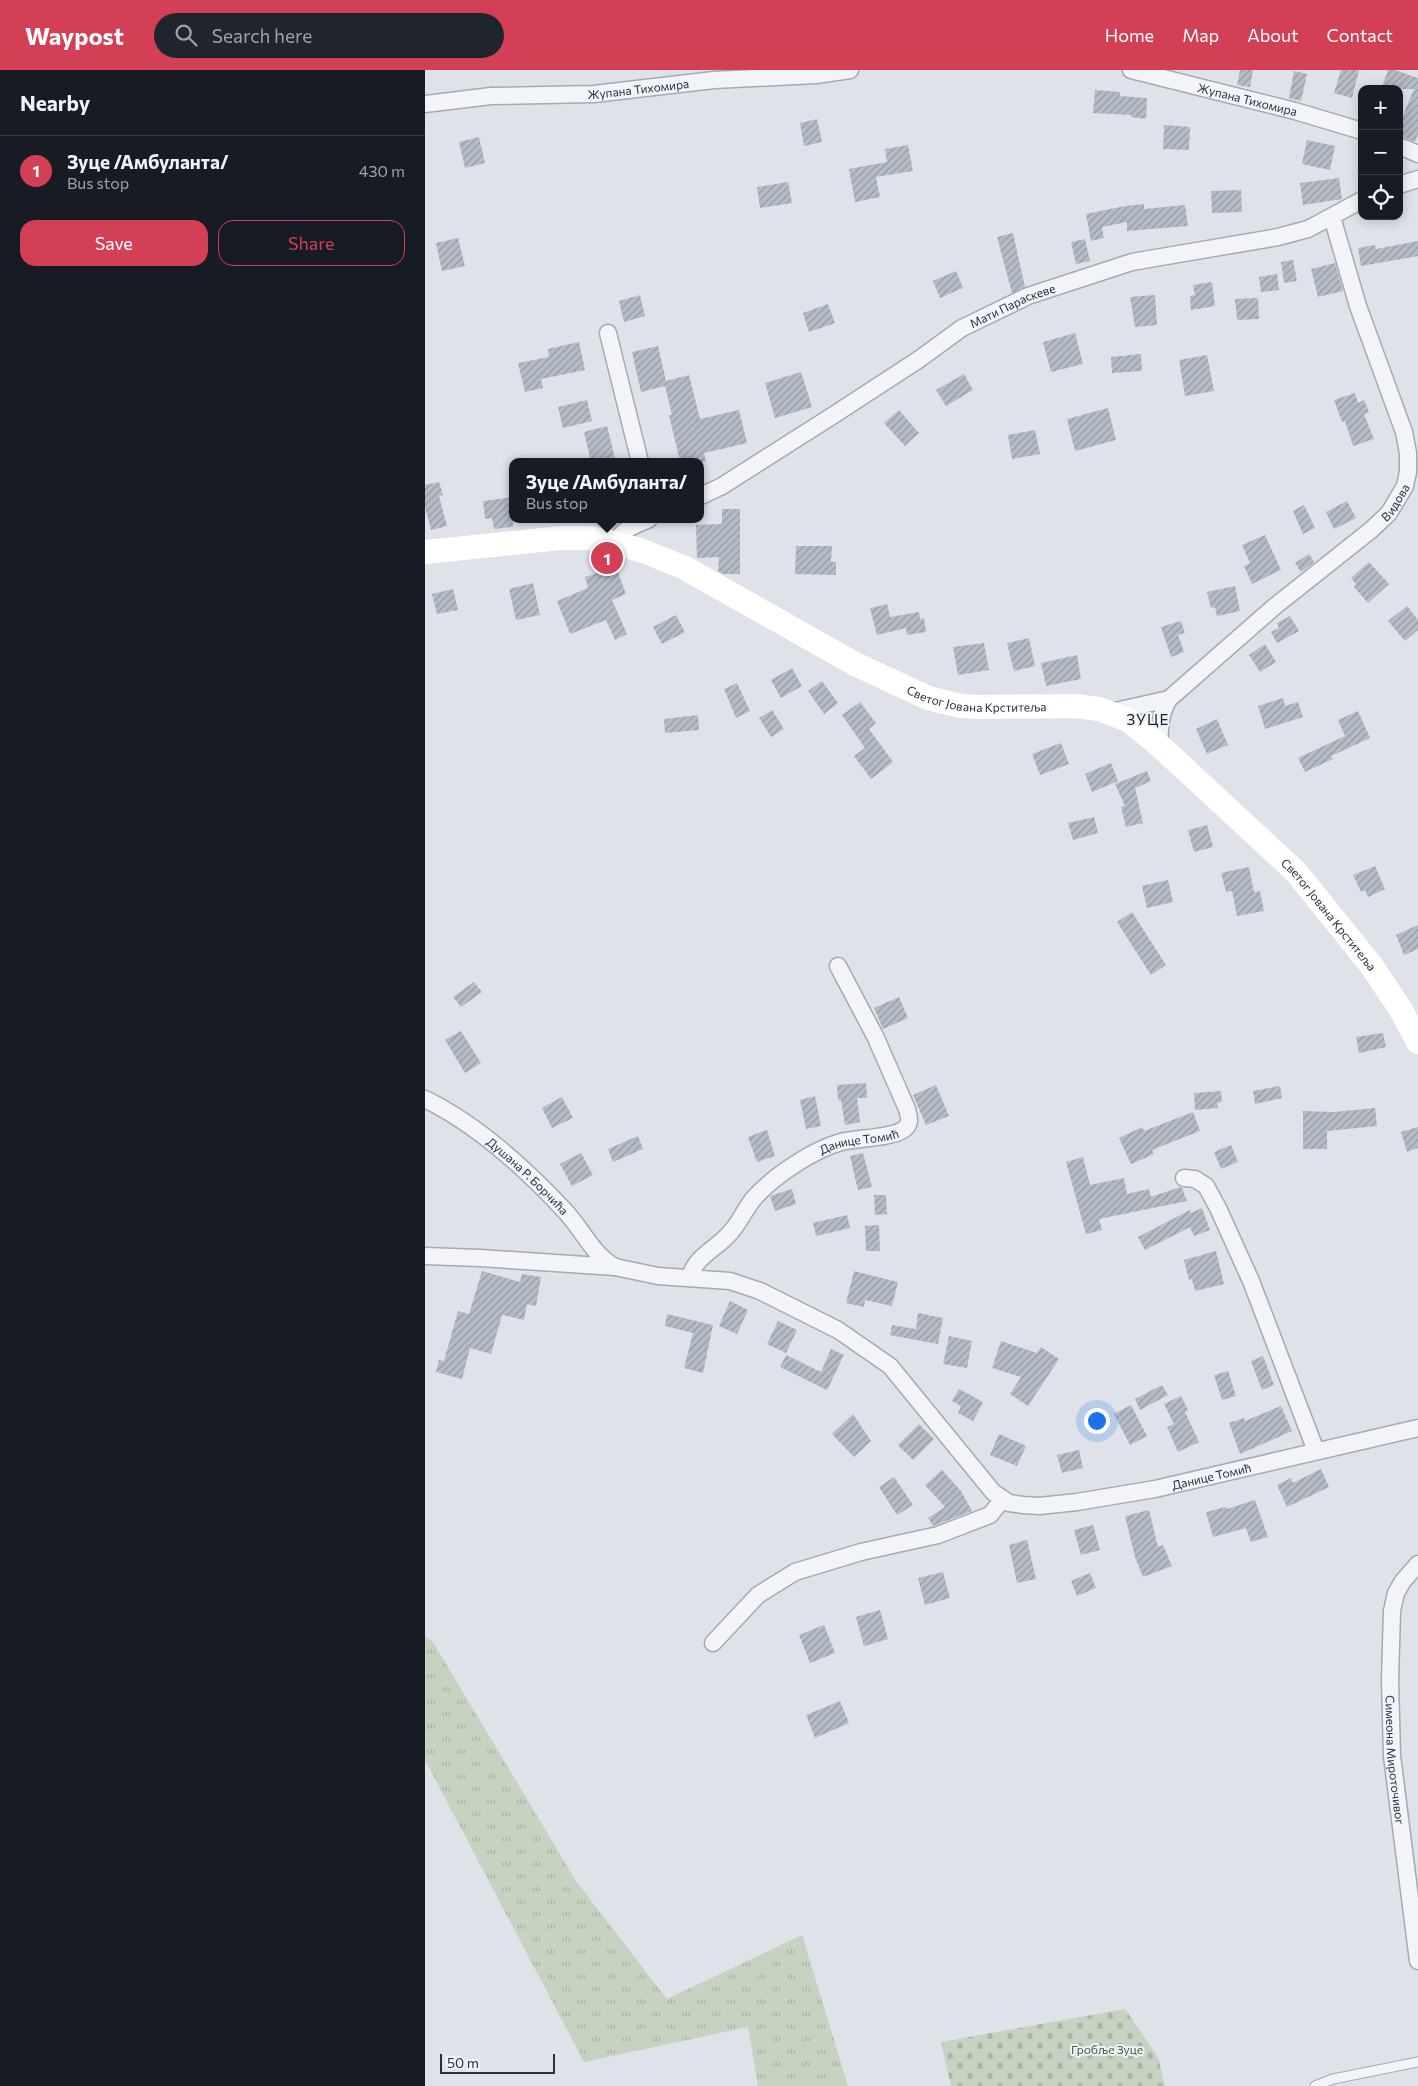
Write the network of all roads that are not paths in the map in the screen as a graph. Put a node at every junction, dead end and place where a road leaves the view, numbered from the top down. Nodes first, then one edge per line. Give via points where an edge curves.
1 (850, 70) edge
2 (1131, 70) edge
3 (425, 104) edge
4 (1359, 130) edge
5 (1403, 148) edge
6 (1418, 154) edge
7 (1418, 179) edge
8 (1403, 184) edge
9 (1358, 202) edge
10 (1332, 217) junction
11 (608, 333) dead end
12 (639, 458) edge
13 (704, 495) edge
14 (640, 523) edge
15 (615, 542) junction
16 (425, 552) edge
17 (1169, 699) junction
18 (1111, 712) junction
19 (1160, 746) junction
20 (838, 966) dead end
21 (1418, 1042) edge
22 (425, 1099) edge
23 (1184, 1178) dead end
24 (587, 1240) junction
25 (425, 1256) edge
26 (582, 1265) junction
27 (615, 1268) junction
28 (689, 1278) junction
29 (1418, 1428) edge
30 (1315, 1451) junction
31 (1003, 1499) junction
32 (1418, 1564) edge
33 (713, 1643) dead end
34 (1418, 1961) edge
35 (1418, 2062) edge
36 (1315, 2086) edge

1 - 3 street, Жупана Тихомира via 715,80 594,94 491,96
2 - 4 street, Жупана Тихомира
5 - 6 street
7 - 8 street
9 - 10 street, Мати Параскеве
10 - 13 street, Мати Параскеве via 1308,229 1278,237 1132,262 1028,296 962,328 829,418
10 - 17 street, Видова via 1358,306 1404,432 1408,453 1405,486 1389,513 1371,530 1274,607
11 - 12 street
14 - 15 street via 625,530
15 - 16 street, Светог Јована Крститеља via 561,538
15 - 18 street, Светог Јована Крститеља via 685,568 855,664 928,698 961,706 1076,706
17 - 18 street, Видова
17 - 19 street, Видова via 1161,718
18 - 19 street, Светог Јована Крститеља via 1128,720
19 - 21 street, Светог Јована Крститеља via 1296,872 1371,965
20 - 28 street, Данице Томић via 875,1036 907,1109 908,1126 899,1132 841,1142 802,1160 756,1196 734,1229 696,1262
22 - 24 street, Душана Р. Борчића via 456,1117 508,1156 552,1196
23 - 30 street via 1195,1179 1206,1186 1218,1208 1251,1281
24 - 26 street via 587,1256
24 - 27 street, Душана Р. Борчића via 601,1258
25 - 26 street, Данице Томић
26 - 27 street, Данице Томић
27 - 28 street, Данице Томић
28 - 31 street, Данице Томић via 730,1281 760,1291 815,1318 871,1352 904,1381 988,1487
29 - 30 street, Данице Томић
30 - 31 street, Данице Томић via 1155,1489 1077,1502 1039,1506 1009,1503
31 - 33 street via 990,1515 937,1535 861,1552 795,1572 758,1594
32 - 34 street, Симеона Мироточивог via 1396,1593 1391,1611 1390,1724
35 - 36 lane via 1333,2079

